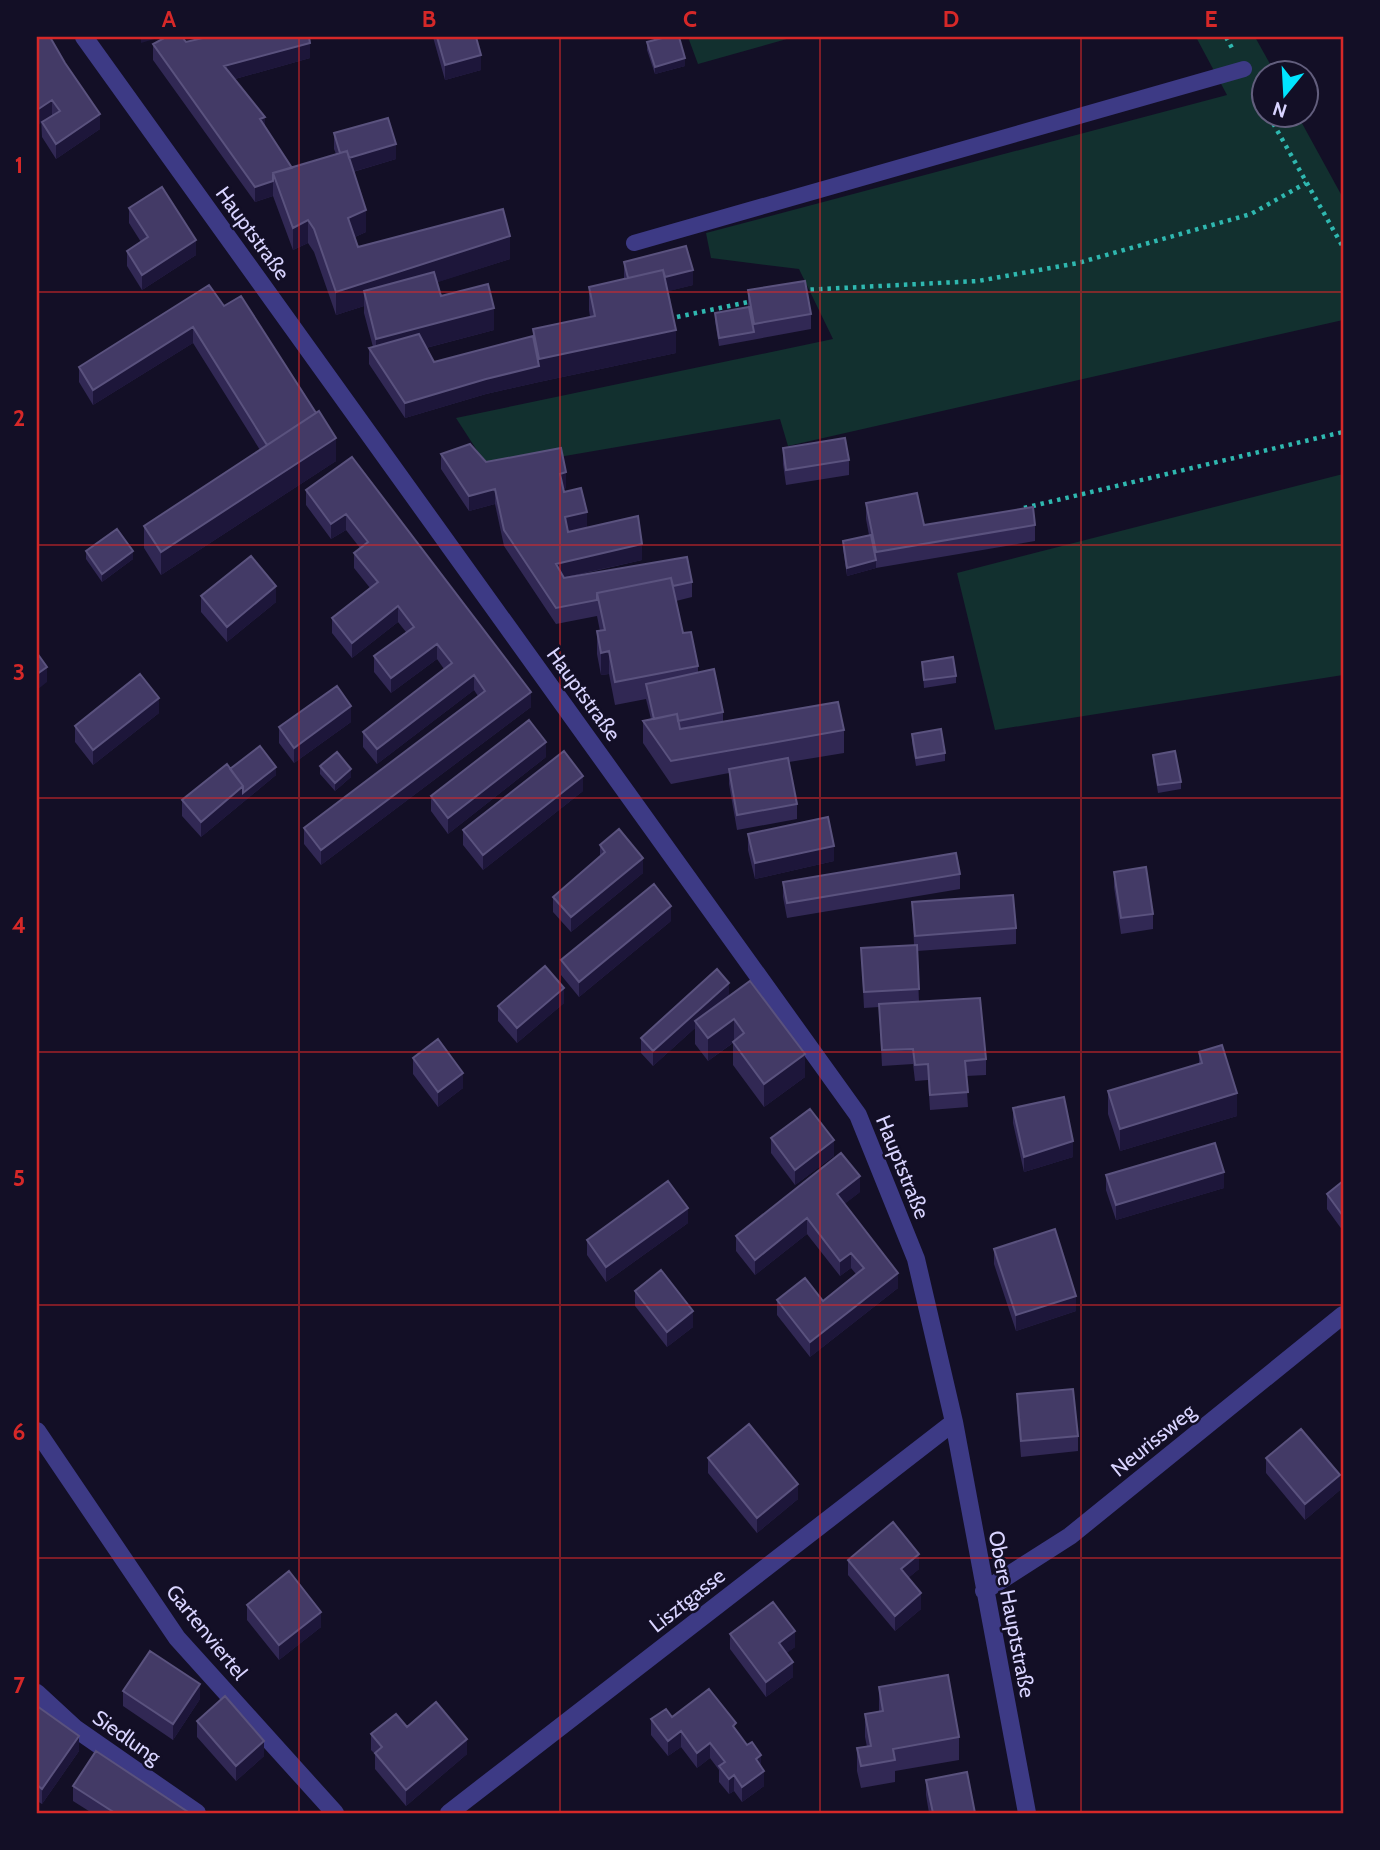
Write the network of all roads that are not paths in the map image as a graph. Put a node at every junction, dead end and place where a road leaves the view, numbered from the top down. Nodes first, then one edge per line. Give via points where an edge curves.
1 (84, 37) edge
2 (1244, 69) dead end
3 (634, 243) dead end
4 (1343, 1315) edge
5 (954, 1422) junction
6 (37, 1430) edge
7 (984, 1591) junction
8 (37, 1693) edge
9 (197, 1813) edge
10 (334, 1813) edge
11 (449, 1813) edge
12 (1027, 1813) edge

1 - 5 street, Hauptstraße via 858,1115 916,1259
2 - 3 lane
4 - 7 street, Neurissweg via 1070,1536
5 - 7 street, Obere Hauptstraße
5 - 11 street, Lisztgasse
6 - 10 street, Gartenviertel via 177,1638
7 - 12 street, Obere Hauptstraße
8 - 9 street, Siedlung via 76,1729

